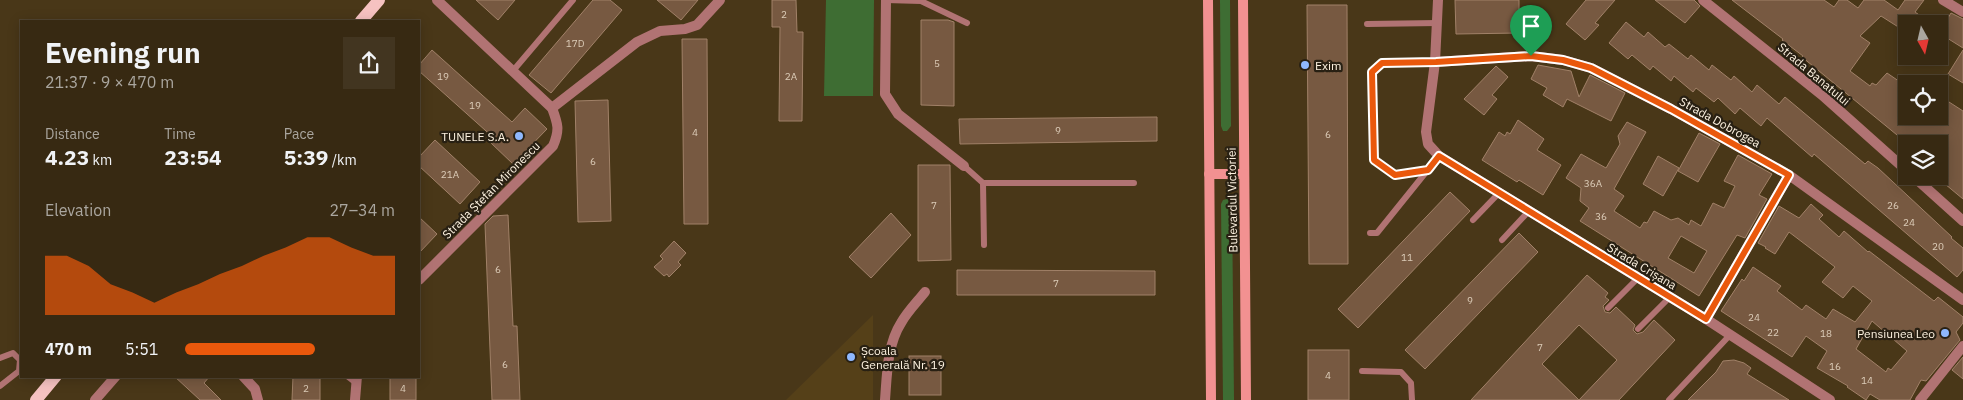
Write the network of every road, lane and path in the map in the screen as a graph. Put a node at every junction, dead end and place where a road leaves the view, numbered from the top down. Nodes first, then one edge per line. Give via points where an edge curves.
1 (379, 0) edge
2 (437, 0) edge
3 (573, 0) edge
4 (720, 0) edge
5 (886, 0) edge
6 (1208, 0) edge
7 (1243, 0) edge
8 (1438, 0) edge
9 (1703, 0) edge
10 (1943, 0) edge
11 (921, 1) edge
12 (1963, 12) edge
13 (362, 20) edge
14 (967, 23) dead end
15 (1438, 23) junction
16 (1367, 24) dead end
17 (1436, 62) junction
18 (512, 72) junction
19 (552, 108) junction
20 (1439, 156) junction
21 (1898, 163) edge
22 (964, 166) joint
23 (1428, 170) junction
24 (1209, 174) junction
25 (1244, 174) junction
26 (1789, 175) junction
27 (1134, 183) dead end
28 (983, 184) junction
29 (1923, 185) edge
30 (1499, 193) junction
31 (1530, 211) junction
32 (1474, 220) dead end
33 (1963, 221) edge
34 (1370, 233) dead end
35 (1502, 240) dead end
36 (984, 245) dead end
37 (1638, 278) junction
38 (420, 279) edge
39 (925, 292) dead end
40 (1670, 297) junction
41 (1963, 300) edge
42 (1608, 308) dead end
43 (1706, 319) junction
44 (1638, 329) dead end
45 (1730, 335) junction
46 (1963, 346) edge
47 (0, 358) edge
48 (1362, 371) dead end
49 (54, 378) edge
50 (114, 378) edge
51 (245, 378) edge
52 (353, 378) edge
53 (0, 386) edge
54 (36, 400) edge
55 (96, 400) edge
56 (258, 400) edge
57 (355, 400) edge
58 (886, 400) edge
59 (1211, 400) edge
60 (1246, 400) edge
61 (1412, 400) edge
62 (1669, 400) edge
63 (1830, 400) edge
64 (1920, 400) edge

1 - 13 main road
2 - 18 street
3 - 18 lane
4 - 19 street via 697,25 644,37
5 - 11 lane
5 - 22 street via 885,94 898,114
6 - 24 main road, Bulevardul Victoriei
7 - 25 main road, Bulevardul Victoriei
8 - 15 street
9 - 21 street, Strada Banatului via 1822,95
10 - 12 street
11 - 14 lane
15 - 16 lane
15 - 17 street
17 - 20 street via 1426,132 1428,144
17 - 23 lane via 1382,63 1372,72 1374,160 1395,175
17 - 26 street, Strada Dobrogea via 1531,56 1591,68
18 - 19 street
19 - 38 street, Strada Ștefan Mironescu via 558,125 553,146
20 - 23 lane
20 - 30 street, Strada Crișana
22 - 28 lane
23 - 34 lane via 1377,233
24 - 25 main road
24 - 59 main road, Bulevardul Victoriei
25 - 60 main road, Bulevardul Victoriei
26 - 41 street, Strada Dobrogea
26 - 43 street
27 - 28 lane
28 - 36 lane
29 - 33 street
30 - 31 street, Strada Crișana
30 - 32 lane
31 - 35 lane
31 - 37 street, Strada Crișana
37 - 40 street, Strada Crișana
37 - 42 lane
39 - 58 street via 901,322 893,340 887,369
40 - 43 street, Strada Crișana
40 - 44 lane
43 - 45 street, Strada Crișana
45 - 62 lane
45 - 63 street, Strada Crișana
46 - 64 street
47 - 53 lane via 13,353 20,360 19,371
48 - 61 lane via 1401,372 1411,383
49 - 54 main road
50 - 55 street
51 - 56 street via 255,389
52 - 57 street

